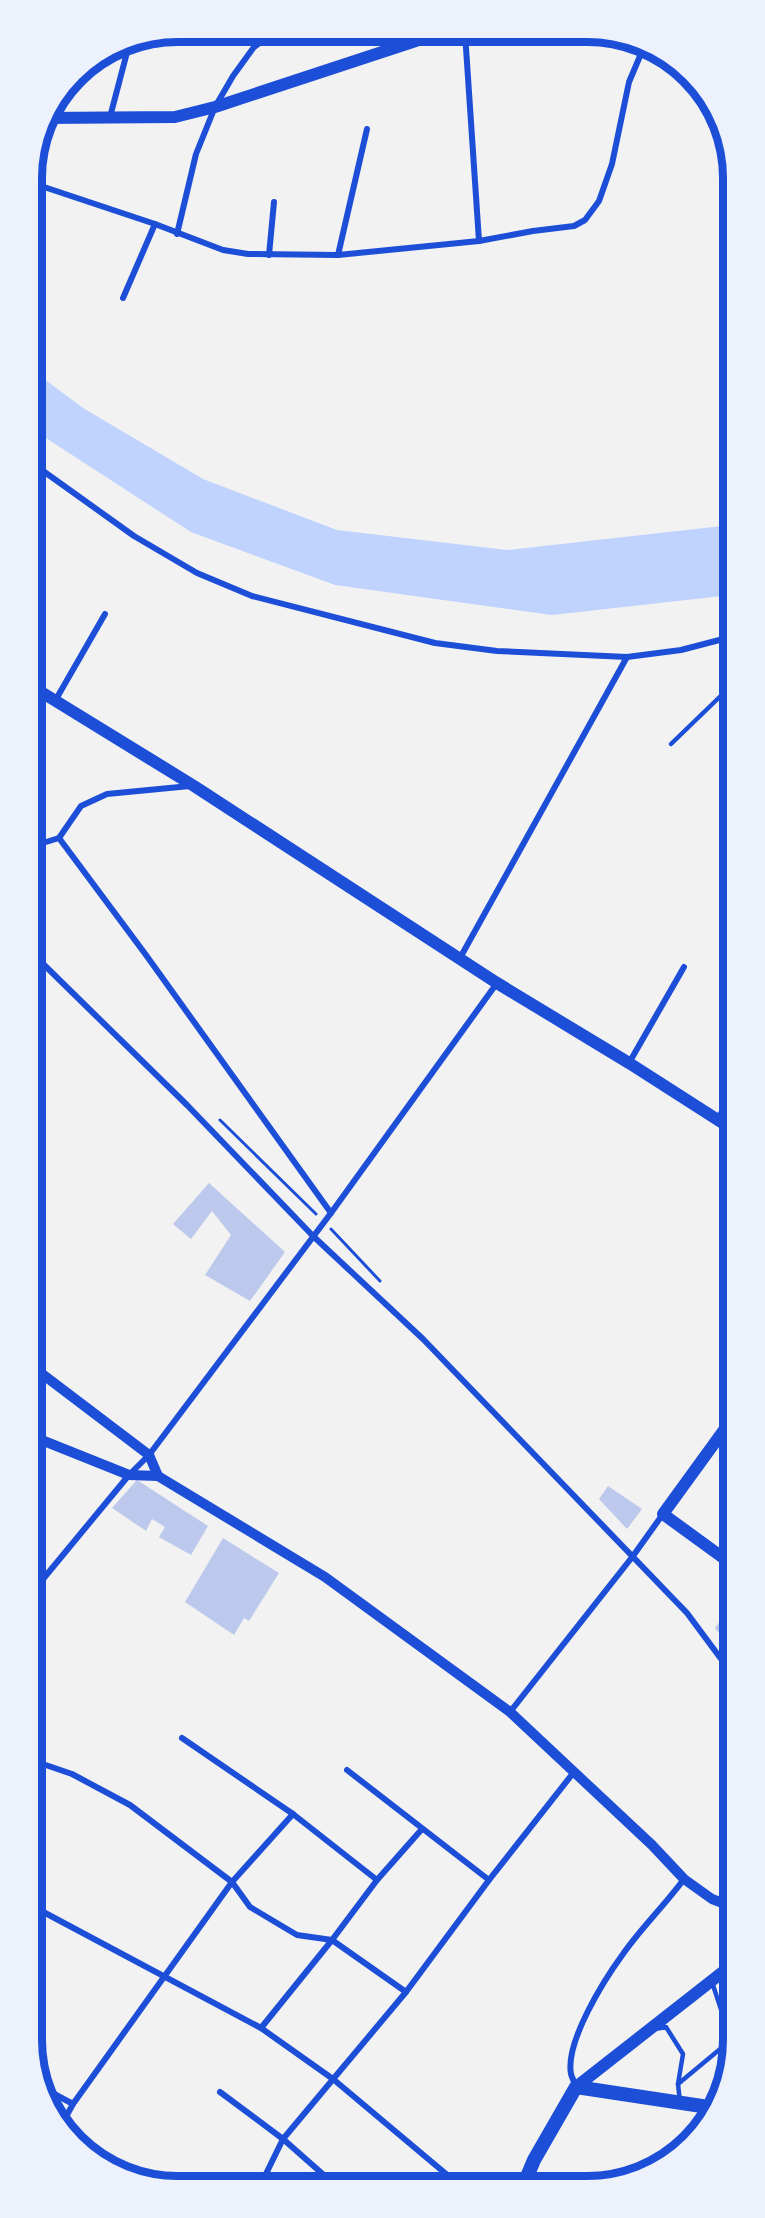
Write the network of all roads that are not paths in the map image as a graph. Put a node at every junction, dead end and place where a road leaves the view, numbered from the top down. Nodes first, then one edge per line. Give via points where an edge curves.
1 (261, 42) edge
2 (413, 42) edge
3 (466, 42) edge
4 (127, 52) edge
5 (641, 53) edge
6 (215, 107) junction
7 (110, 117) junction
8 (56, 118) edge
9 (367, 129) dead end
10 (42, 186) edge
11 (274, 202) dead end
12 (155, 224) junction
13 (177, 234) junction
14 (479, 241) junction
15 (269, 255) junction
16 (338, 255) junction
17 (123, 298) dead end
18 (42, 470) edge
19 (105, 614) dead end
20 (723, 639) edge
21 (627, 657) junction
22 (42, 693) edge
23 (723, 694) edge
24 (55, 701) junction
25 (671, 744) dead end
26 (194, 786) junction
27 (60, 838) junction
28 (42, 843) edge
29 (460, 958) junction
30 (42, 963) edge
31 (684, 967) dead end
32 (496, 983) junction
33 (629, 1063) junction
34 (723, 1108) edge
35 (716, 1119) junction
36 (723, 1124) edge
37 (331, 1213) junction
38 (313, 1236) junction
39 (42, 1374) edge
40 (723, 1431) edge
41 (42, 1440) edge
42 (148, 1455) junction
43 (129, 1475) junction
44 (158, 1476) junction
45 (663, 1514) junction
46 (633, 1556) junction
47 (723, 1557) edge
48 (42, 1580) edge
49 (723, 1662) edge
50 (510, 1712) junction
51 (182, 1738) dead end
52 (42, 1764) edge
53 (347, 1770) dead end
54 (574, 1772) junction
55 (293, 1814) junction
56 (422, 1829) junction
57 (684, 1879) junction
58 (377, 1880) junction
59 (489, 1880) junction
60 (232, 1882) junction
61 (723, 1903) edge
62 (42, 1911) edge
63 (332, 1940) junction
64 (723, 1972) edge
65 (163, 1978) junction
66 (711, 1981) junction
67 (406, 1992) junction
68 (723, 2016) edge
69 (261, 2028) junction
70 (650, 2029) junction
71 (723, 2047) edge
72 (333, 2079) junction
73 (678, 2084) junction
74 (576, 2087) junction
75 (220, 2092) dead end
76 (53, 2093) edge
77 (680, 2103) junction
78 (73, 2104) junction
79 (706, 2107) edge
80 (66, 2117) edge
81 (283, 2139) junction
82 (265, 2176) edge
83 (325, 2176) edge
84 (448, 2176) edge
85 (527, 2176) edge

1 - 6 street
2 - 6 main road
3 - 14 street
4 - 7 street
5 - 14 street via 629,82 612,164 599,201 585,220 574,226
6 - 7 main road via 175,117
6 - 13 street via 196,154
7 - 8 main road
9 - 16 street
10 - 12 street
11 - 15 street
12 - 13 street
12 - 17 street
13 - 15 street via 223,250
14 - 16 street
15 - 16 street
18 - 21 street via 134,536 197,573 252,596 435,643 497,651
19 - 24 street
20 - 21 street via 681,650
21 - 29 street
22 - 24 main road
23 - 25 lane
24 - 26 main road
26 - 27 street via 107,794 81,806
26 - 29 main road
27 - 28 street
27 - 37 street
29 - 32 main road
30 - 38 street
31 - 33 street
32 - 33 main road
32 - 37 street
33 - 35 main road
34 - 35 lane
35 - 36 main road
37 - 38 street
38 - 42 street
38 - 46 street via 423,1339
39 - 42 street
40 - 45 main road
41 - 43 street
42 - 43 street
42 - 44 street
43 - 44 street
43 - 48 street
44 - 50 street via 325,1577
45 - 46 street
45 - 47 main road
46 - 49 street via 687,1613
46 - 50 street
50 - 54 street
51 - 55 street
52 - 60 street via 72,1774 130,1805
53 - 56 street
54 - 57 street
54 - 59 street
55 - 58 street
55 - 60 street
56 - 58 street
56 - 59 street
57 - 61 street
57 - 74 street via 623,1953 593,2002 571,2056
58 - 63 street
59 - 67 street
60 - 63 street via 250,1907 297,1935
60 - 65 street
62 - 65 street
63 - 67 street
63 - 69 street
64 - 66 main road
65 - 69 street
65 - 78 street
66 - 68 lane
66 - 70 main road
67 - 72 street
69 - 72 street
70 - 73 lane via 666,2027 683,2054
70 - 74 main road
71 - 73 lane
72 - 81 street
72 - 84 street
73 - 77 lane
74 - 77 main road
74 - 85 main road
75 - 81 street
76 - 78 street
77 - 79 main road
78 - 80 street
81 - 82 street
81 - 83 street

